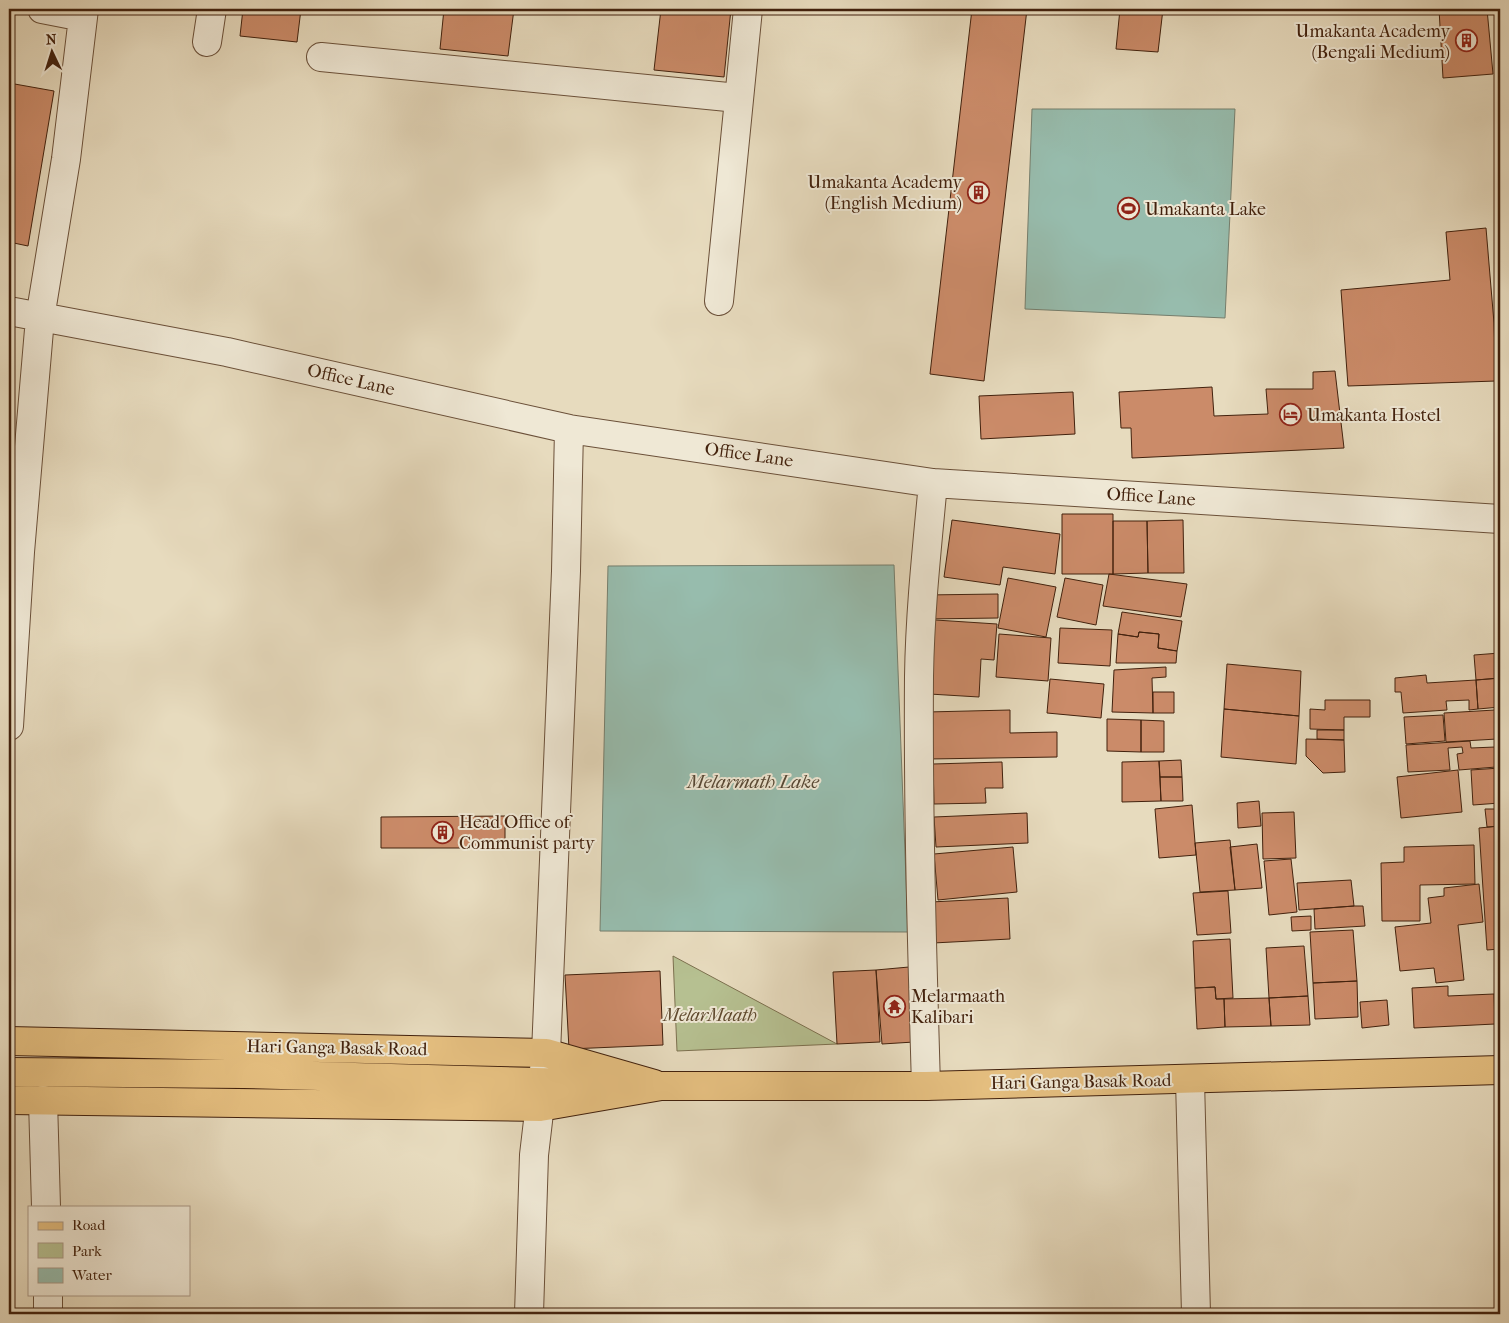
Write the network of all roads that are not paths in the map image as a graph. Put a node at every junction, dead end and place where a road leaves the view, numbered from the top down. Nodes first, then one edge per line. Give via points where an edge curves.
1 (42, 9) edge
2 (212, 9) edge
3 (748, 9) edge
4 (84, 13) edge
5 (207, 42) dead end
6 (321, 57) dead end
7 (738, 98) junction
8 (719, 301) dead end
9 (9, 311) edge
10 (40, 318) junction
11 (569, 429) junction
12 (933, 483) junction
13 (1500, 519) edge
14 (9, 726) edge
15 (9, 1040) edge
16 (546, 1053) junction
17 (1500, 1070) edge
18 (9, 1072) edge
19 (1190, 1080) junction
20 (661, 1086) junction
21 (926, 1086) junction
22 (541, 1094) junction
23 (9, 1100) edge
24 (43, 1100) junction
25 (46, 1206) edge
26 (48, 1296) edge
27 (48, 1314) edge
28 (529, 1314) edge
29 (1196, 1314) edge

1 - 4 street
2 - 5 street
3 - 7 street
4 - 10 street via 66,159
6 - 7 street
7 - 8 street
9 - 10 street, Office Lane
10 - 11 street, Office Lane via 227,352
10 - 14 street
11 - 12 street, Office Lane
11 - 16 street
12 - 13 street, Office Lane
12 - 21 street via 919,675
15 - 16 main road, Hari Ganga Basak Road
16 - 20 main road, Hari Ganga Basak Road
16 - 22 street
17 - 19 main road, Hari Ganga Basak Road
18 - 22 main road
19 - 21 main road, Hari Ganga Basak Road
19 - 29 street
20 - 21 main road, Hari Ganga Basak Road
20 - 22 main road
22 - 24 main road
22 - 28 street via 534,1155
23 - 24 main road
24 - 25 street
26 - 27 street

